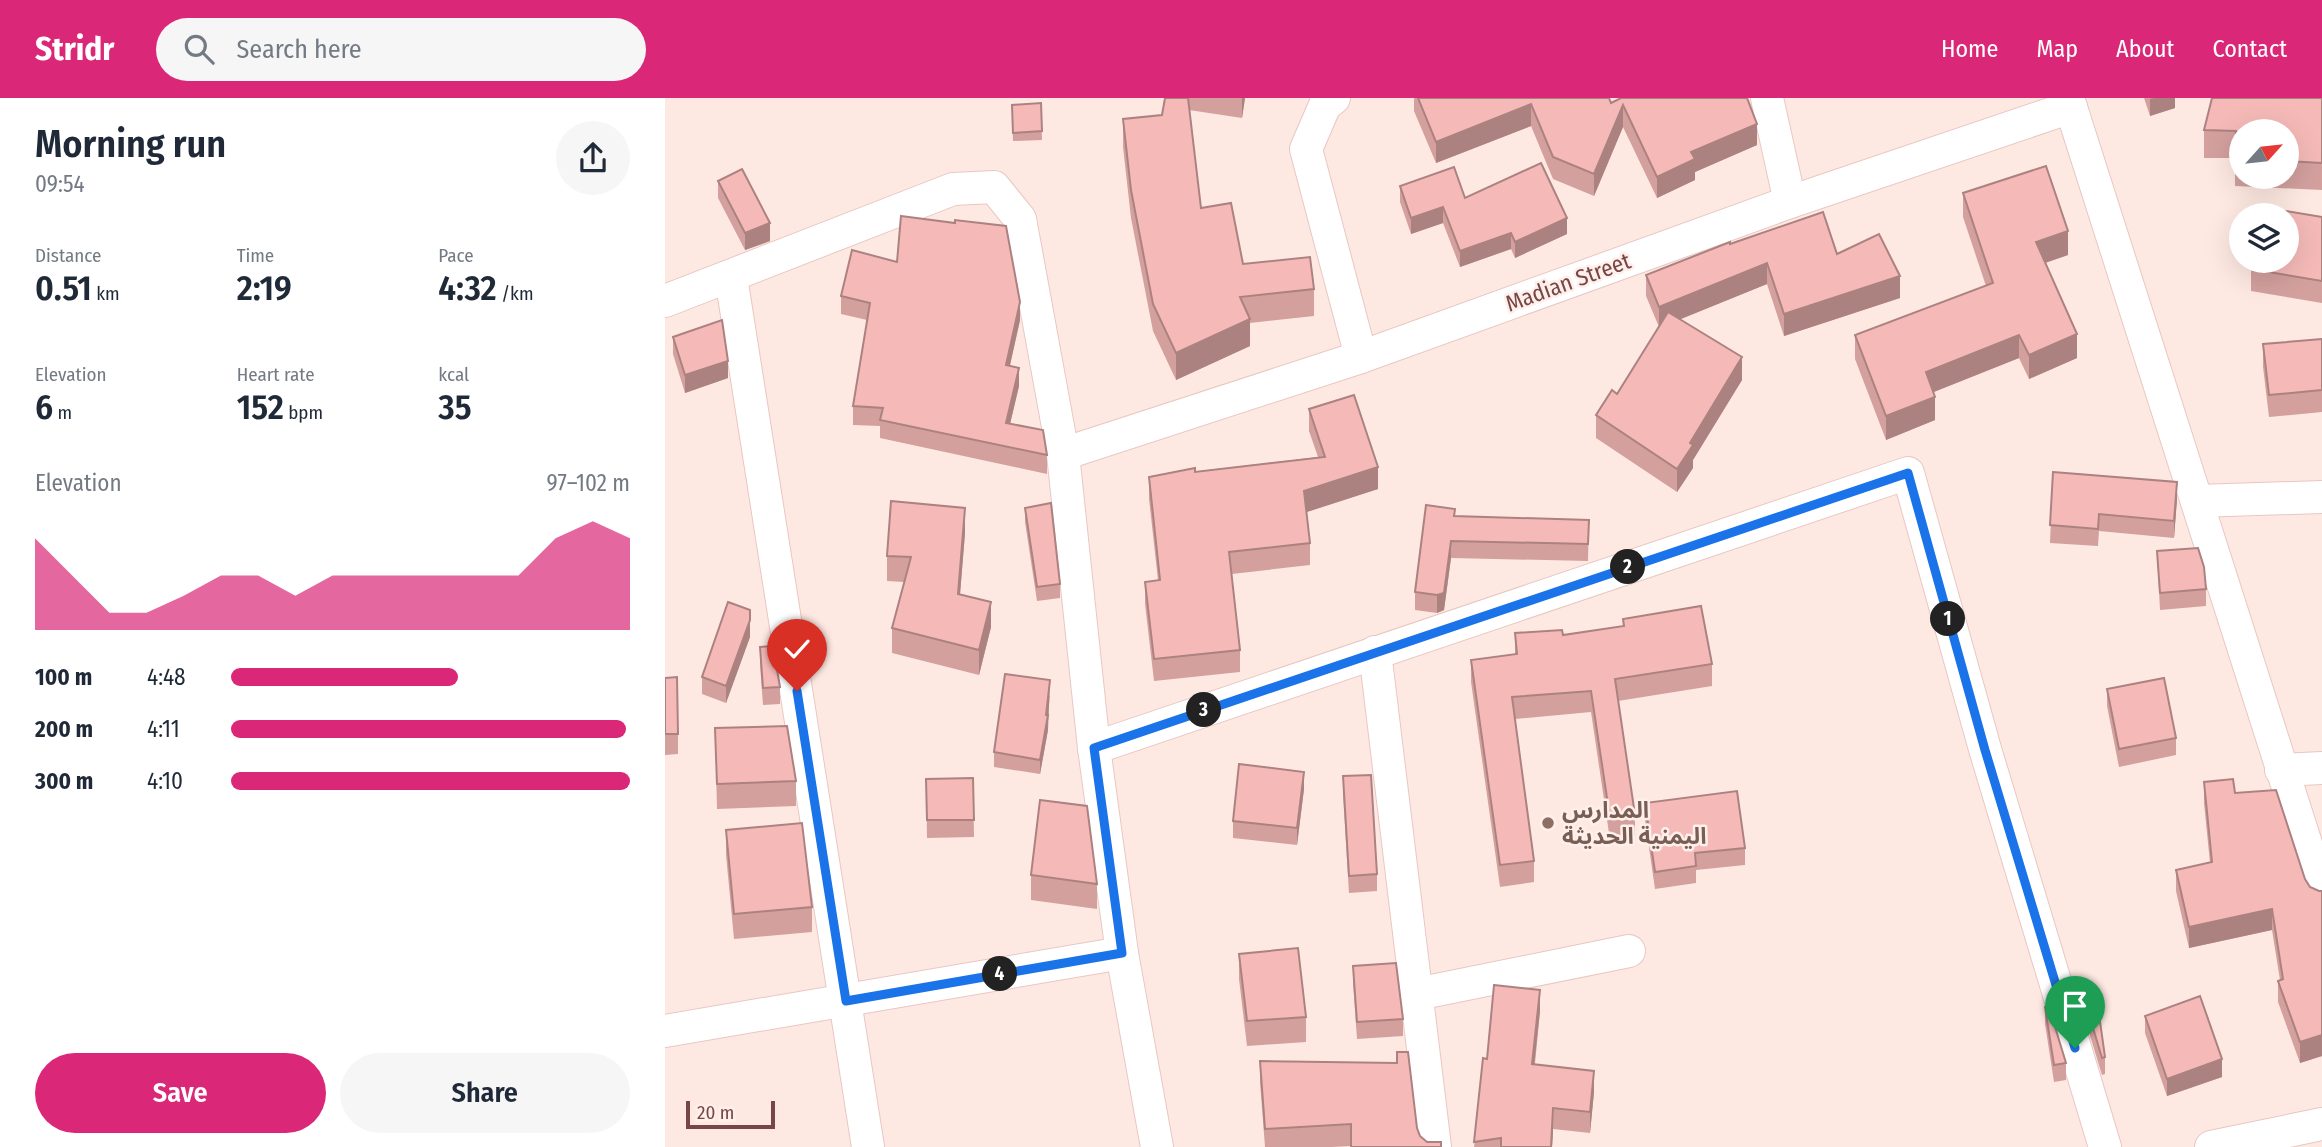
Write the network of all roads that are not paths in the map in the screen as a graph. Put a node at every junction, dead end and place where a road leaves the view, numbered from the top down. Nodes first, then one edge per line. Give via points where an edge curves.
1 (1334, 98) edge
2 (1767, 98) edge
3 (2070, 103) edge
4 (1790, 202) junction
5 (731, 277) junction
6 (665, 301) edge
7 (1361, 357) junction
8 (1063, 454) junction
9 (2322, 497) edge
10 (2197, 501) junction
11 (1374, 652) junction
12 (1094, 748) junction
13 (2322, 768) edge
14 (2281, 770) junction
15 (2322, 894) edge
16 (1629, 951) dead end
17 (1122, 953) junction
18 (1417, 994) junction
19 (846, 1001) junction
20 (665, 1031) edge
21 (2322, 1124) edge
22 (868, 1147) edge
23 (1157, 1147) edge
24 (1435, 1147) edge
25 (2105, 1147) edge
26 (2211, 1147) edge

1 - 7 street via 1325,106 1306,149
2 - 4 street
3 - 4 street, Madian Street
3 - 10 street
4 - 7 street, Madian Street
5 - 6 street
5 - 8 street via 953,190 994,187 1020,219
5 - 19 street
7 - 8 street, Madian Street
8 - 12 street
9 - 10 street
10 - 14 street
11 - 12 street
11 - 18 street
11 - 25 street via 1908,473 1985,750
12 - 17 street
13 - 14 street
14 - 15 street
16 - 18 street
17 - 19 street
17 - 23 street
18 - 24 street
19 - 20 street
19 - 22 street
21 - 26 street

